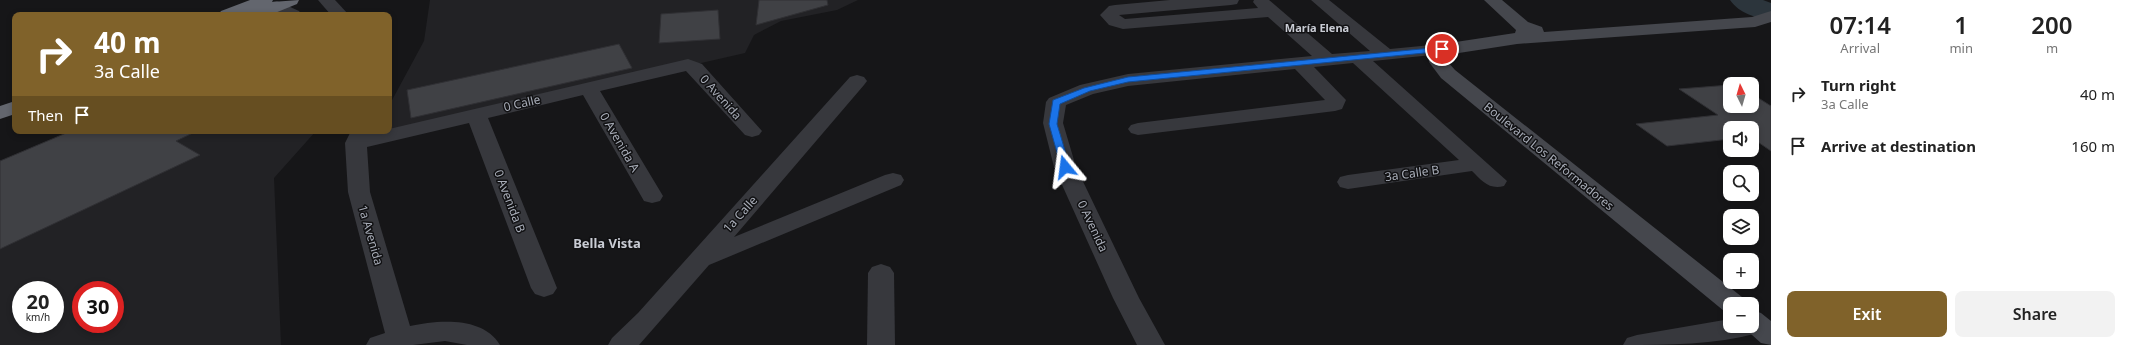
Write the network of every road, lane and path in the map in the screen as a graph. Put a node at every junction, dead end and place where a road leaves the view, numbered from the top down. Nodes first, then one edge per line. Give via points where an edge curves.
1 (326, 0) edge
2 (1231, 0) edge
3 (1256, 0) edge
4 (1319, 0) edge
5 (1492, 0) edge
6 (277, 2) edge
7 (239, 12) edge
8 (260, 12) edge
9 (289, 12) edge
10 (337, 12) edge
11 (1272, 12) junction
12 (1764, 22) edge
13 (1520, 32) junction
14 (1442, 49) junction
15 (1385, 54) junction
16 (1357, 57) junction
17 (1327, 60) junction
18 (688, 64) joint
19 (1300, 64) junction
20 (857, 81) dead end
21 (588, 87) junction
22 (12, 97) edge
23 (0, 102) edge
24 (12, 108) edge
25 (0, 113) edge
26 (476, 114) junction
27 (1138, 129) dead end
28 (392, 131) edge
29 (752, 131) dead end
30 (374, 134) edge
31 (359, 137) edge
32 (1476, 164) junction
33 (893, 180) dead end
34 (1496, 181) dead end
35 (1348, 182) dead end
36 (652, 196) dead end
37 (698, 261) junction
38 (881, 274) dead end
39 (544, 288) dead end
40 (1724, 297) edge
41 (1723, 331) edge
42 (390, 341) edge
43 (486, 345) edge
44 (622, 345) edge
45 (877, 345) edge
46 (881, 345) edge
47 (1151, 345) edge
48 (1637, 345) edge

1 - 10 street
2 - 11 street via 1122,9 1115,10 1109,15 1123,24
3 - 11 street
4 - 15 street
5 - 13 main road
6 - 7 highway
6 - 8 highway
6 - 9 street
11 - 17 street
12 - 13 main road via 1555,36
13 - 14 main road
14 - 15 street
14 - 40 main road, Boulevard Los Reformadores via 1437,54 1438,62 1448,74
15 - 16 street
16 - 17 street
16 - 32 street
17 - 19 street
18 - 21 street, 0 Calle
18 - 29 street, 0 Avenida via 695,68
19 - 27 street via 1336,100 1336,105
19 - 47 street, 0 Avenida via 1128,80 1087,89 1056,102 1053,124 1065,167 1126,298
20 - 37 street, 1a Calle
21 - 26 street, 0 Calle
21 - 36 street, 0 Avenida A
22 - 23 highway
24 - 25 highway
26 - 28 street, 0 Calle
26 - 39 street, 0 Avenida B
30 - 31 street, 0 Calle
31 - 42 street, 1a Avenida via 359,192
32 - 34 street
32 - 35 street, 3a Calle B
33 - 37 street
37 - 44 street, 1a Calle
38 - 46 street
41 - 48 street
42 - 43 street via 434,331 469,334
45 - 46 street

